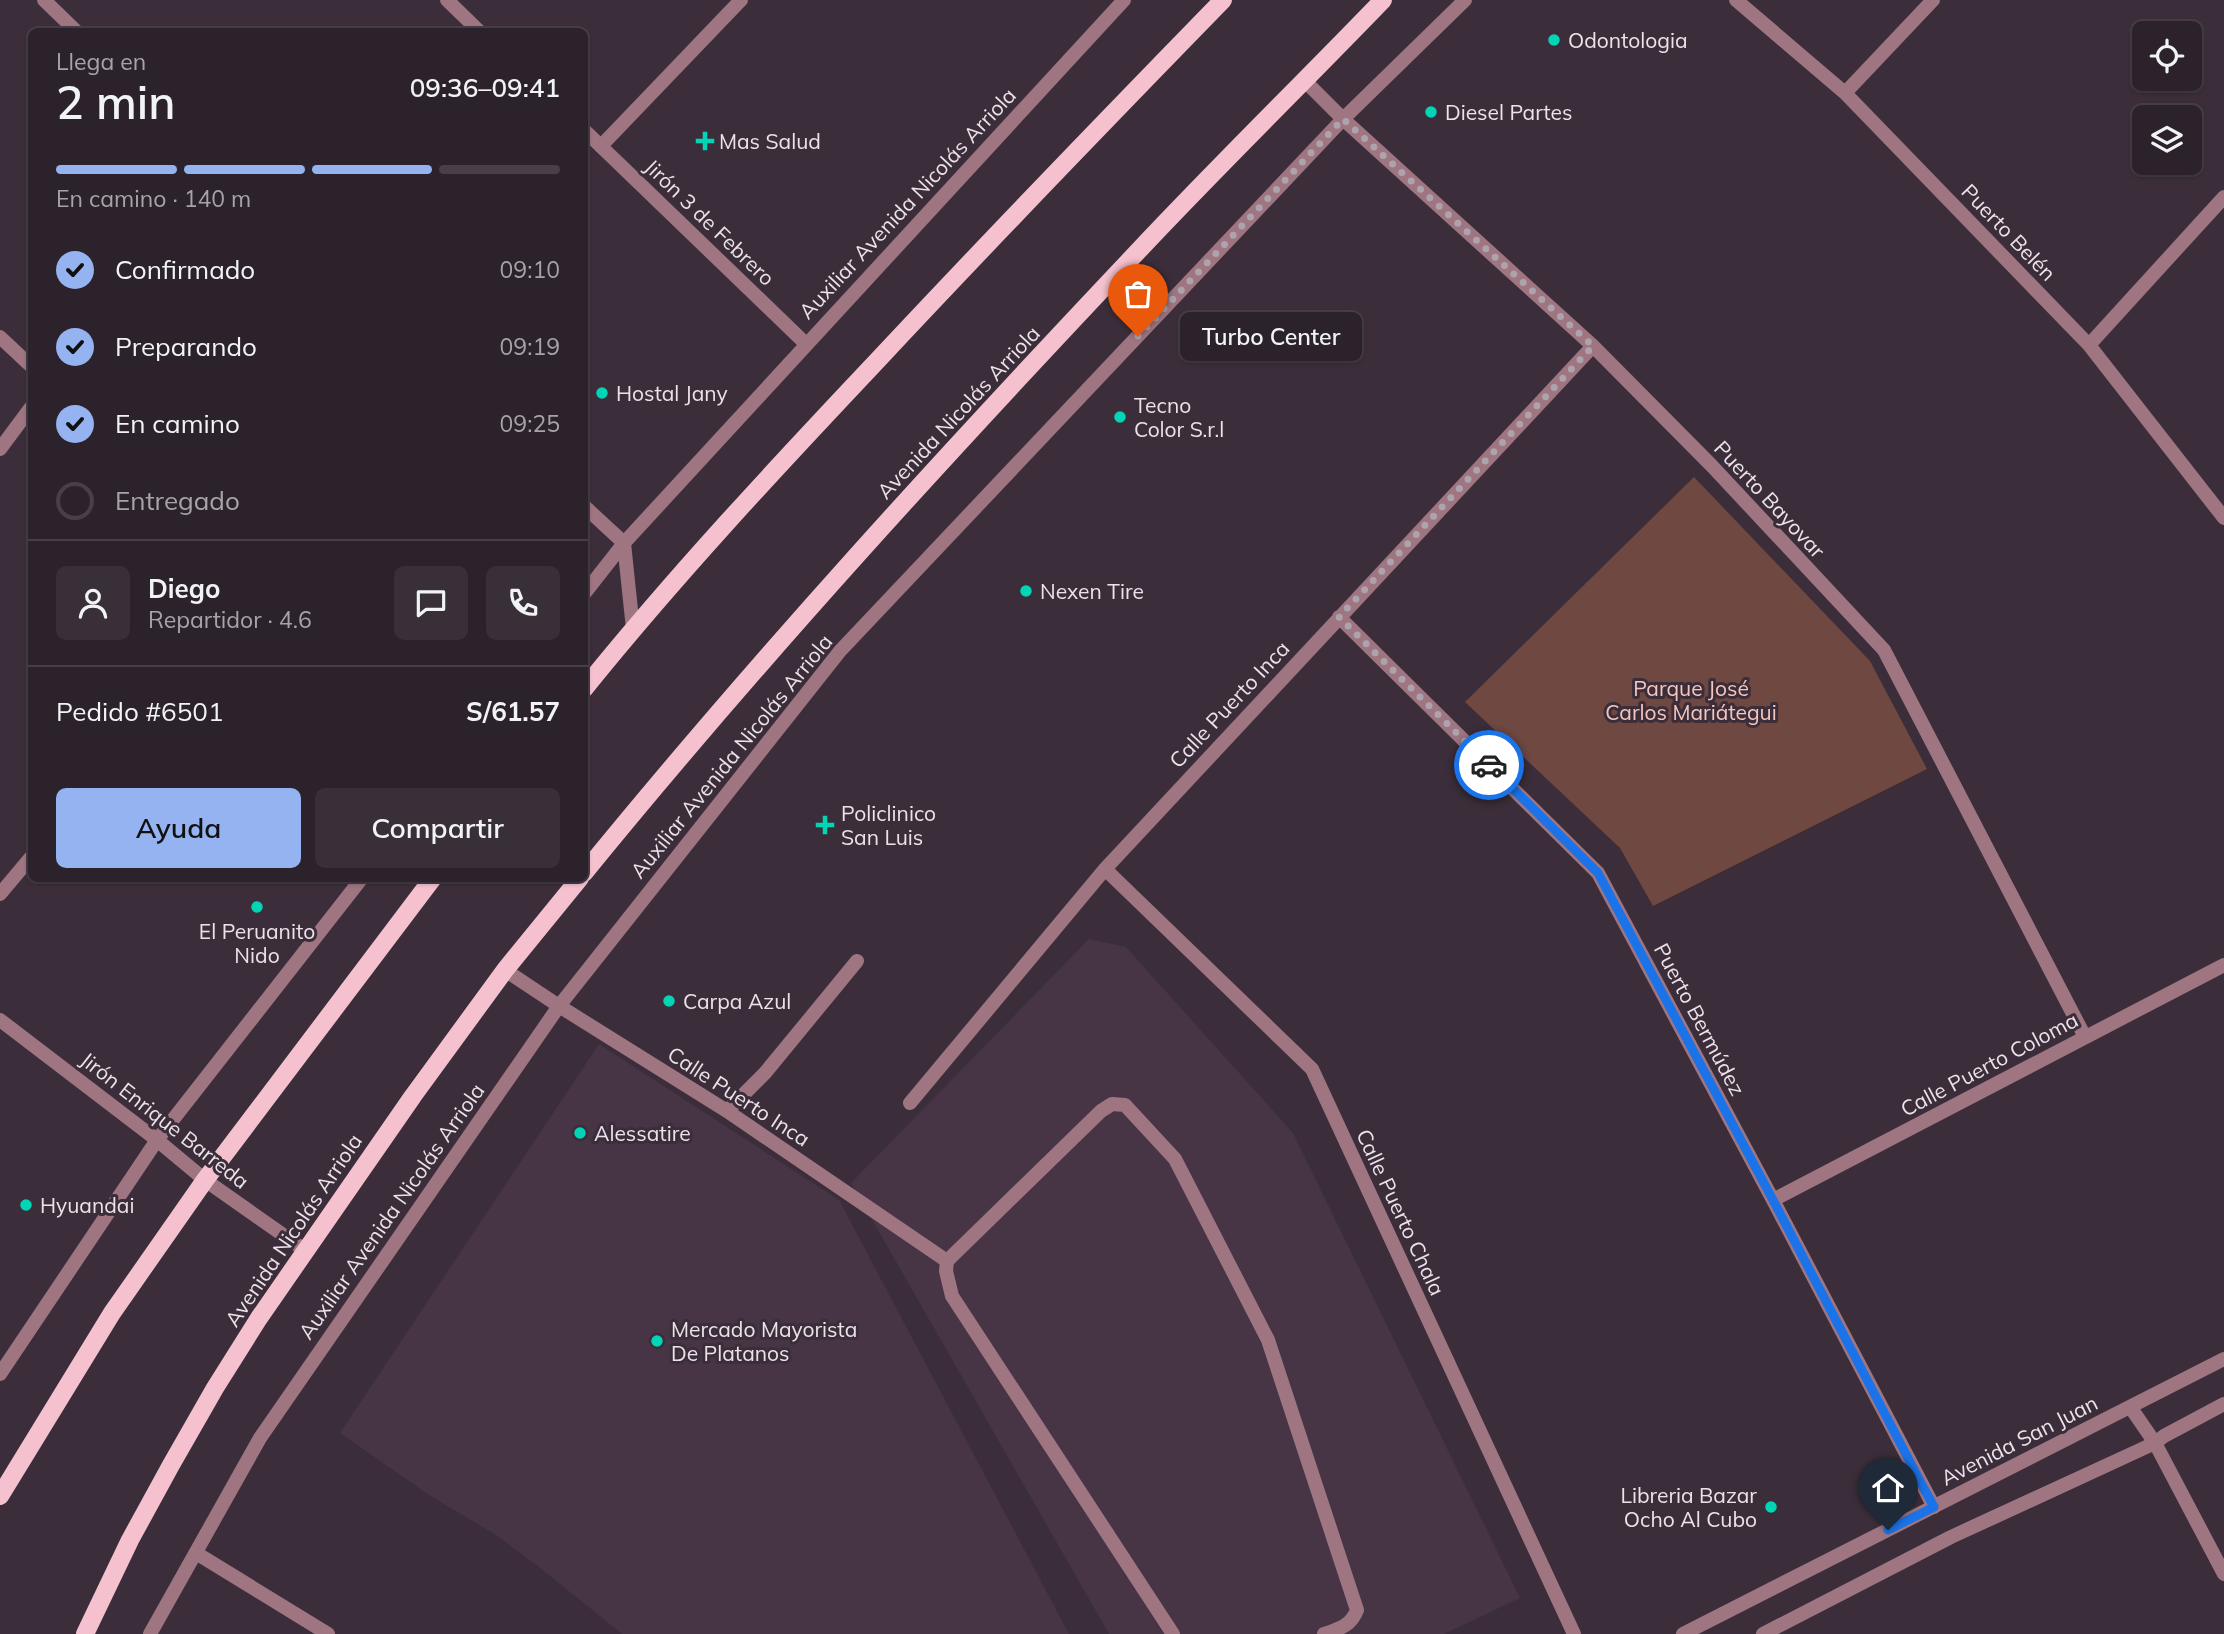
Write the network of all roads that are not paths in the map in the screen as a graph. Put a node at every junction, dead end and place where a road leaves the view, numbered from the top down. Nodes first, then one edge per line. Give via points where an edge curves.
1 (44, 0) edge
2 (447, 0) edge
3 (741, 0) edge
4 (1124, 0) edge
5 (1223, 0) edge
6 (1383, 0) edge
7 (1465, 0) edge
8 (1736, 0) edge
9 (1933, 0) edge
10 (73, 28) edge
11 (476, 28) edge
12 (1305, 81) junction
13 (1845, 93) junction
14 (1343, 119) junction
15 (588, 134) edge
16 (601, 146) junction
17 (2224, 197) edge
18 (0, 337) edge
19 (807, 344) junction
20 (2089, 345) junction
21 (1593, 346) junction
22 (28, 363) edge
23 (28, 411) edge
24 (0, 449) edge
25 (588, 510) edge
26 (2224, 518) edge
27 (624, 543) junction
28 (588, 589) edge
29 (1339, 617) junction
30 (633, 629) junction
31 (588, 685) edge
32 (28, 861) edge
33 (588, 868) edge
34 (1105, 869) junction
35 (359, 882) edge
36 (430, 882) edge
37 (577, 882) edge
38 (0, 894) edge
39 (857, 961) dead end
40 (2224, 965) edge
41 (505, 970) junction
42 (559, 1006) junction
43 (0, 1020) edge
44 (2085, 1037) junction
45 (911, 1103) dead end
46 (727, 1111) junction
47 (158, 1140) junction
48 (205, 1180) junction
49 (1773, 1200) junction
50 (306, 1251) junction
51 (947, 1261) junction
52 (2224, 1359) edge
53 (0, 1374) edge
54 (2224, 1404) edge
55 (2131, 1408) junction
56 (2155, 1443) junction
57 (0, 1496) edge
58 (1934, 1507) junction
59 (196, 1553) junction
60 (2224, 1574) edge
61 (85, 1634) edge
62 (150, 1634) edge
63 (328, 1634) edge
64 (1173, 1634) edge
65 (1324, 1634) edge
66 (1574, 1634) edge
67 (1683, 1634) edge
68 (1763, 1634) edge

1 - 10 street
2 - 11 street
3 - 16 street
4 - 19 street, Auxiliar Avenida Nicolás Arriola
5 - 30 main road via 746,500
6 - 12 main road, Avenida Nicolás Arriola
7 - 14 street, Auxiliar Avenida Nicolás Arriola
8 - 13 street, Puerto Belén
9 - 13 street
12 - 14 street, Puerto Bayovar
12 - 33 main road, Avenida Nicolás Arriola via 1144,245 844,569
13 - 20 street, Puerto Belén
14 - 21 street, Puerto Bayovar
14 - 42 street, Auxiliar Avenida Nicolás Arriola via 840,651
15 - 16 street, Jirón 3 de Febrero
16 - 19 street, Jirón 3 de Febrero
17 - 20 street
18 - 22 street
19 - 27 street, Auxiliar Avenida Nicolás Arriola
20 - 26 street, Puerto Belén
21 - 29 street, Calle Puerto Inca
21 - 44 street, Puerto Bayovar via 1884,650
23 - 24 street
25 - 27 street
27 - 28 street, Auxiliar Avenida Nicolás Arriola
27 - 30 street
29 - 34 street, Calle Puerto Inca
29 - 49 street, Puerto Bermúdez via 1598,873
30 - 31 main road
32 - 38 street
34 - 45 street, Calle Puerto Inca
34 - 66 street, Calle Puerto Chala via 1312,1069
35 - 47 street
36 - 48 main road
37 - 41 main road, Avenida Nicolás Arriola
39 - 46 street via 765,1073
40 - 44 street, Calle Puerto Coloma
41 - 42 street, Calle Puerto Inca
41 - 50 main road, Avenida Nicolás Arriola
42 - 46 street, Calle Puerto Inca
42 - 59 street, Auxiliar Avenida Nicolás Arriola via 260,1438
43 - 47 street, Jirón Enrique Barreda
44 - 49 street, Calle Puerto Coloma
46 - 51 street, Calle Puerto Inca
47 - 48 street, Jirón Enrique Barreda
47 - 53 street
48 - 50 street, Jirón Enrique Barreda
48 - 57 main road via 112,1313
49 - 58 street, Puerto Bermúdez
50 - 61 main road, Avenida Nicolás Arriola via 215,1388
51 - 64 street via 952,1296
51 - 65 street via 1101,1111 1112,1104 1125,1105 1175,1159 1268,1340 1357,1610 1346,1626
52 - 55 street, Avenida San Juan
54 - 56 street
55 - 56 street
55 - 58 street, Avenida San Juan
56 - 60 street
56 - 68 street via 1951,1537
58 - 67 street, Avenida San Juan
59 - 62 street, Auxiliar Avenida Nicolás Arriola
59 - 63 street

